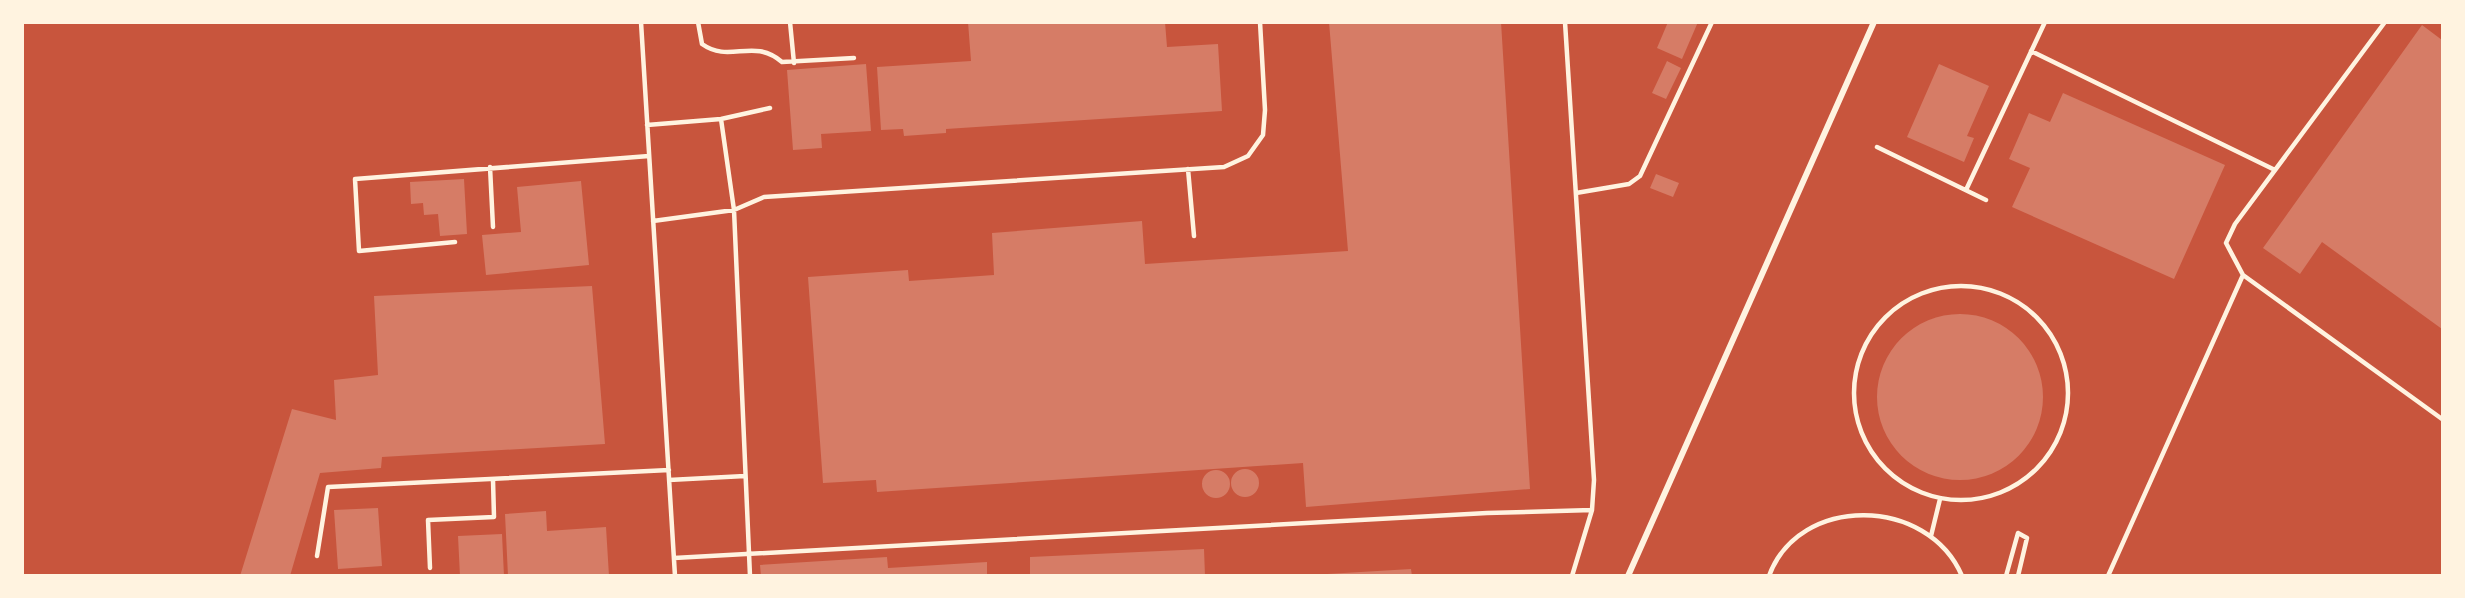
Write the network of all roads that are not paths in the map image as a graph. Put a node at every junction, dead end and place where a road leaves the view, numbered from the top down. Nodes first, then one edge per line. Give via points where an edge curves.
1 (640, 22) edge
2 (698, 22) edge
3 (790, 22) edge
4 (1260, 22) edge
5 (1565, 22) edge
6 (1712, 22) edge
7 (1874, 22) edge
8 (2045, 22) edge
9 (2385, 22) edge
10 (2031, 51) junction
11 (854, 58) dead end
12 (794, 63) junction
13 (770, 108) dead end
14 (721, 119) junction
15 (647, 125) junction
16 (1877, 147) dead end
17 (649, 156) junction
18 (490, 167) junction
19 (1188, 169) junction
20 (2275, 170) junction
21 (1966, 190) junction
22 (1576, 193) junction
23 (1986, 200) dead end
24 (734, 210) junction
25 (653, 221) junction
26 (493, 227) dead end
27 (1194, 236) dead end
28 (455, 242) dead end
29 (2243, 275) junction
30 (2442, 419) edge
31 (669, 470) junction
32 (746, 476) junction
33 (494, 480) junction
34 (669, 480) junction
35 (1940, 499) junction
36 (1592, 510) junction
37 (1931, 536) junction
38 (749, 555) junction
39 (317, 556) dead end
40 (674, 558) junction
41 (430, 568) dead end
42 (675, 576) edge
43 (750, 576) edge
44 (1572, 576) edge
45 (1628, 576) edge
46 (1769, 576) edge
47 (1962, 576) edge
48 (2006, 576) edge
49 (2018, 576) edge
50 (2108, 576) edge

1 - 15 lane
2 - 12 lane via 702,44 709,49 761,50 771,52 782,62
3 - 12 lane
4 - 19 lane via 1263,135 1248,156 1224,166
5 - 22 lane
6 - 22 lane via 1640,176 1629,184
7 - 45 street
8 - 10 lane
9 - 20 lane
10 - 20 lane
10 - 21 lane
11 - 12 lane
13 - 14 lane
14 - 15 lane
14 - 24 lane
15 - 17 lane
16 - 21 lane
17 - 18 lane
17 - 25 lane
18 - 26 lane
18 - 28 lane via 356,179 359,251
19 - 24 lane via 764,197
19 - 27 lane
20 - 29 lane via 2235,224 2226,243
21 - 23 lane
22 - 36 lane via 1594,480
24 - 25 lane
24 - 32 lane
25 - 31 lane
29 - 30 lane
29 - 50 lane
31 - 33 lane
31 - 34 lane
32 - 34 lane
32 - 38 lane
33 - 39 lane via 328,488
33 - 41 lane via 494,517 428,520
34 - 40 lane
35 - 35 lane via 1974,500 2007,491 2035,472 2058,442 2068,406 2067,369 2052,334 2027,307 1994,290 1956,285 1920,293 1888,313 1867,339 1855,371 1854,405 1863,438 1875,457 1908,487
35 - 37 lane
36 - 38 lane
36 - 44 lane
37 - 46 lane via 1898,518 1861,513 1824,521 1793,541
37 - 47 lane via 1956,563
38 - 40 lane
38 - 43 lane
40 - 42 lane
48 - 49 lane via 2018,533 2027,537

